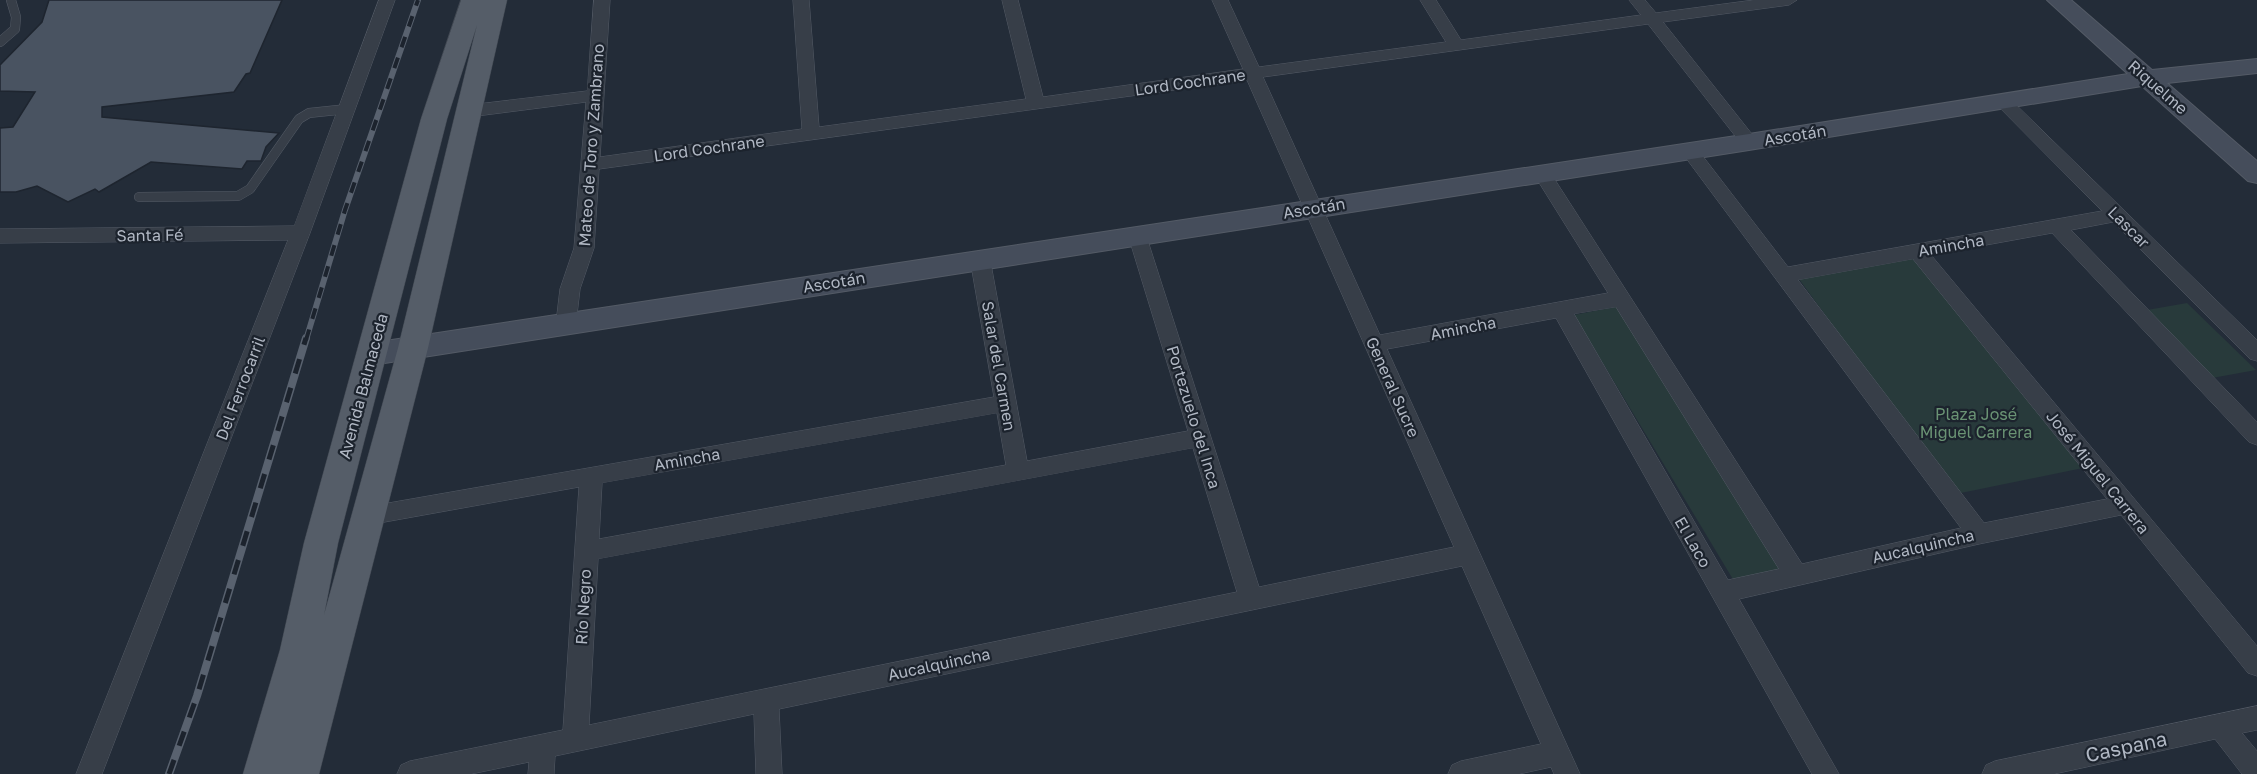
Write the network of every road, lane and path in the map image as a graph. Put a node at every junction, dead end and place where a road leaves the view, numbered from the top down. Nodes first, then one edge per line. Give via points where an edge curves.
1 (11, 0) edge
2 (387, 0) edge
3 (473, 0) edge
4 (495, 0) edge
5 (602, 0) edge
6 (801, 0) edge
7 (1010, 0) edge
8 (1220, 0) edge
9 (1428, 0) edge
10 (1637, 0) edge
11 (1789, 0) edge
12 (2058, 0) edge
13 (1652, 19) junction
14 (0, 42) edge
15 (1457, 46) junction
16 (2257, 66) edge
17 (1253, 74) junction
18 (2147, 78) junction
19 (595, 95) junction
20 (2002, 101) junction
21 (1036, 103) junction
22 (347, 109) junction
23 (469, 111) junction
24 (811, 134) junction
25 (1749, 142) junction
26 (1689, 150) junction
27 (591, 164) junction
28 (1542, 173) junction
29 (2257, 175) edge
30 (139, 197) dead end
31 (1313, 208) junction
32 (2117, 214) junction
33 (2055, 225) junction
34 (301, 233) junction
35 (1137, 235) junction
36 (0, 236) edge
37 (1917, 251) junction
38 (980, 259) junction
39 (1784, 275) junction
40 (1623, 298) junction
41 (1561, 309) junction
42 (566, 323) junction
43 (1374, 344) junction
44 (413, 348) junction
45 (2257, 352) edge
46 (372, 354) junction
47 (1006, 403) junction
48 (2257, 436) edge
49 (1200, 438) junction
50 (1018, 472) junction
51 (591, 476) junction
52 (2124, 505) junction
53 (368, 515) junction
54 (1978, 534) junction
55 (586, 551) junction
56 (1469, 554) junction
57 (1796, 575) junction
58 (1722, 592) junction
59 (1251, 600) junction
60 (2257, 665) edge
61 (766, 700) junction
62 (2257, 718) edge
63 (2220, 725) junction
64 (575, 739) junction
65 (543, 746) junction
66 (1562, 763) edge
67 (2257, 772) edge
68 (2002, 773) edge
69 (89, 774) edge
70 (263, 774) edge
71 (299, 774) edge
72 (410, 774) edge
73 (541, 774) edge
74 (769, 774) edge
75 (1461, 774) edge
76 (1826, 774) edge

1 - 14 lane via 15,29
2 - 22 street, Del Ferrocarril
3 - 46 main road, Avenida Balmaceda via 434,119
4 - 23 main road
5 - 19 street, Mateo de Toro y Zambrano
6 - 24 street
7 - 21 street
8 - 17 street, General Sucre
9 - 15 street
10 - 13 street
11 - 13 street, Lord Cochrane
12 - 18 street, Riquelme
13 - 15 street, Lord Cochrane
13 - 25 street
15 - 17 street, Lord Cochrane
16 - 18 street, Ascotán
17 - 21 street, Lord Cochrane
17 - 31 street, General Sucre
18 - 20 street, Ascotán
18 - 29 street, Riquelme
19 - 23 street
19 - 27 street, Mateo de Toro y Zambrano
20 - 25 street, Ascotán
20 - 32 street, Lascar
21 - 24 street, Lord Cochrane
22 - 30 lane via 309,113 299,119 250,189 238,196
22 - 34 street, Del Ferrocarril
23 - 44 main road
24 - 27 street, Lord Cochrane
25 - 26 street, Ascotán
26 - 28 street, Ascotán
26 - 39 street
27 - 42 street, Mateo de Toro y Zambrano via 584,248 570,289
28 - 31 street, Ascotán
28 - 40 street
31 - 35 street, Ascotán
31 - 43 street, General Sucre
32 - 33 street, Amincha
32 - 45 street, Lascar
33 - 37 street, Amincha
33 - 48 street
34 - 36 street, Santa Fé
34 - 69 street, Del Ferrocarril
35 - 38 street, Ascotán
35 - 49 street, Portezuelo del Inca
37 - 39 street, Amincha
37 - 52 street, José Miguel Carrera
38 - 42 street, Ascotán
38 - 47 street, Salar del Carmen
39 - 54 street
40 - 41 street, Amincha
40 - 57 street
41 - 43 street, Amincha
41 - 58 street, El Laco
42 - 44 street, Ascotán
43 - 56 street, General Sucre
44 - 46 street, Ascotán
44 - 53 main road
46 - 70 main road, Avenida Balmaceda
47 - 50 street, Salar del Carmen
47 - 51 street, Amincha
49 - 50 street
49 - 59 street, Portezuelo del Inca
50 - 55 street
51 - 53 street, Amincha
51 - 55 street, Río Negro
52 - 54 street, Aucalquincha
52 - 60 street, José Miguel Carrera
53 - 71 main road
54 - 57 street, Aucalquincha
55 - 64 street, Río Negro
56 - 59 street, Aucalquincha
56 - 66 street, General Sucre
57 - 58 street, Aucalquincha
58 - 76 street, El Laco
59 - 61 street, Aucalquincha
61 - 64 street, Aucalquincha
61 - 74 street
62 - 63 street, Caspana
63 - 67 street
63 - 68 street, Caspana
64 - 65 street, Aucalquincha
65 - 72 street, Aucalquincha
65 - 73 street
66 - 75 street

